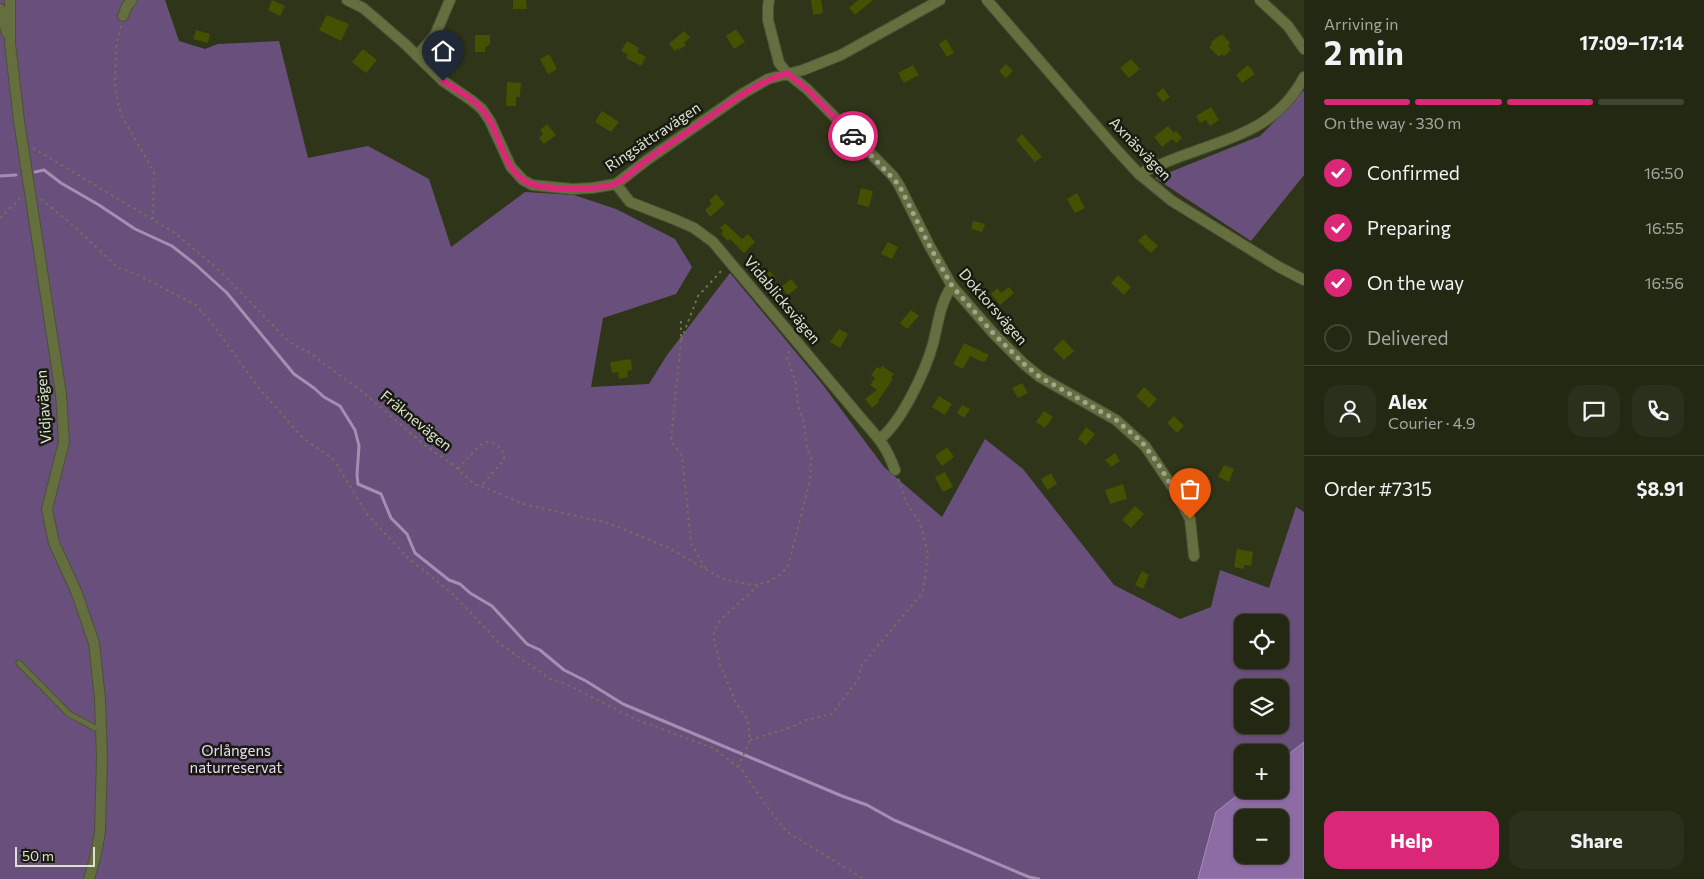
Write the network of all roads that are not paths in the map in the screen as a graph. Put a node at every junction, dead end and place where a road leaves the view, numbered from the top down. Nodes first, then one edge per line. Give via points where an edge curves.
1 (10, 0) edge
2 (132, 0) edge
3 (347, 0) edge
4 (450, 0) edge
5 (769, 0) edge
6 (940, 0) edge
7 (987, 0) edge
8 (1260, 0) edge
9 (0, 9) edge
10 (123, 16) road end
11 (1299, 36) edge
12 (10, 43) junction
13 (1304, 49) edge
14 (417, 56) junction
15 (787, 73) junction
16 (1304, 77) edge
17 (1139, 174) junction
18 (616, 184) junction
19 (1304, 280) edge
20 (952, 286) junction
21 (880, 439) junction
22 (894, 470) road end
23 (1194, 556) dead end
24 (19, 663) dead end
25 (101, 731) junction
26 (89, 879) edge

1 - 12 street, Vidjavägen
2 - 10 street
3 - 14 street, Ringsättravägen via 375,18
4 - 14 street via 435,35
5 - 15 street, Doktorsvägen via 767,13 774,47 778,63
6 - 15 street, Ringsättravägen via 841,55 804,70
7 - 17 street, Axnäsvägen
8 - 11 street
9 - 12 street, Vidjavägen
11 - 13 street
12 - 25 street, Vidjavägen via 61,394 64,442 47,509 54,543 76,591 94,644
14 - 18 street, Ringsättravägen via 443,81 482,109 510,167 527,183 572,189
15 - 18 street, Ringsättravägen via 768,79 742,94
15 - 20 street, Doktorsvägen via 893,176
16 - 17 street via 1281,110 1270,119 1251,130
17 - 19 street, Axnäsvägen via 1180,206
18 - 21 street, Vidablicksvägen via 630,202 676,220 713,242
20 - 21 street via 945,297 920,379 900,415
20 - 23 street, Doktorsvägen via 1024,364 1040,377 1116,420 1145,446 1190,519
21 - 22 street, Vidablicksvägen
24 - 25 lane via 69,714
25 - 26 street, Vidjavägen via 100,832

